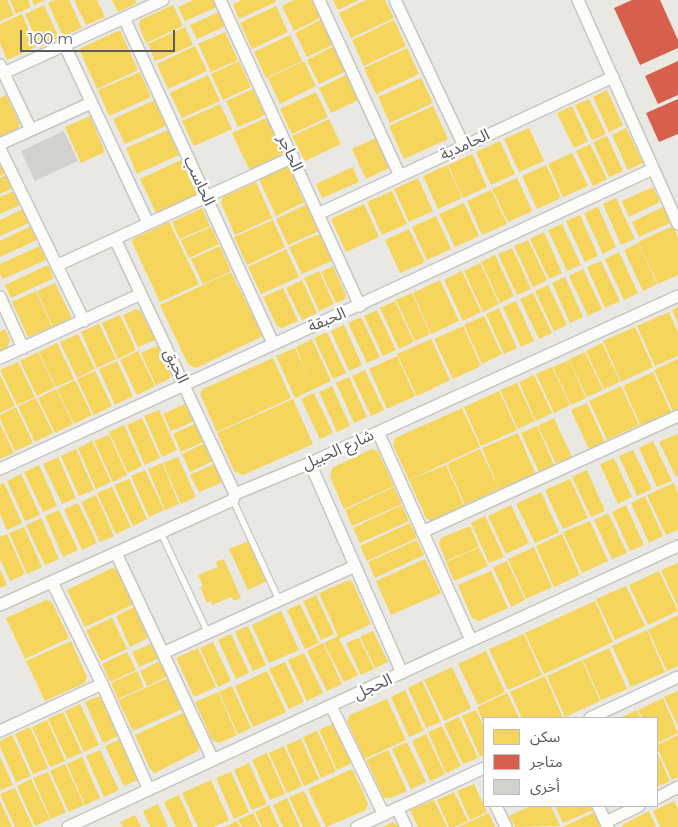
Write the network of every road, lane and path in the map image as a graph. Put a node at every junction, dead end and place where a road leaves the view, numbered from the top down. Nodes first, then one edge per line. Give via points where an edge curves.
1 (163, 0) edge
2 (220, 0) edge
3 (319, 0) edge
4 (395, 0) edge
5 (583, 2) edge
6 (124, 18) junction
7 (65, 46) junction
8 (2, 69) edge
9 (613, 77) junction
10 (91, 103) junction
11 (31, 130) junction
12 (0, 144) edge
13 (464, 146) junction
14 (0, 149) edge
15 (293, 157) junction
16 (653, 169) junction
17 (400, 176) junction
18 (207, 198) junction
19 (318, 214) junction
20 (148, 223) junction
21 (678, 224) edge
22 (115, 239) junction
23 (58, 265) junction
24 (141, 294) junction
25 (678, 296) edge
26 (0, 297) edge
27 (360, 306) junction
28 (84, 321) junction
29 (273, 343) junction
30 (23, 348) junction
31 (0, 358) edge
32 (184, 385) junction
33 (678, 416) edge
34 (378, 432) junction
35 (310, 463) junction
36 (0, 469) edge
37 (234, 497) junction
38 (422, 532) junction
39 (161, 533) junction
40 (678, 546) edge
41 (116, 553) junction
42 (355, 566) junction
43 (52, 582) junction
44 (279, 600) junction
45 (0, 605) edge
46 (207, 631) junction
47 (471, 640) junction
48 (163, 652) junction
49 (402, 673) junction
50 (678, 678) edge
51 (102, 684) junction
52 (330, 706) junction
53 (592, 717) edge
54 (0, 731) edge
55 (214, 760) junction
56 (483, 772) edge
57 (678, 788) edge
58 (149, 790) junction
59 (658, 798) edge
60 (496, 807) edge
61 (598, 807) edge
62 (638, 807) edge
63 (397, 808) junction
64 (384, 815) junction
65 (607, 824) edge
66 (68, 827) edge
67 (358, 827) edge
68 (406, 827) edge
69 (506, 827) edge

1 - 6 street
2 - 15 street, الحاجر
3 - 17 street
4 - 13 street
5 - 9 street
6 - 7 street
6 - 18 street, الحاسب
7 - 8 street
7 - 10 street
8 - 11 street
9 - 13 street, الحامدية
9 - 16 street
10 - 11 street
10 - 20 street
11 - 12 street
13 - 17 street, الحامدية
14 - 23 street
15 - 18 street
15 - 19 street, الحاجر
16 - 21 street
16 - 27 street, الحبقة
17 - 19 street, الحامدية
18 - 20 street
18 - 29 street, الحاسب
19 - 27 street, الحاجر
20 - 22 street
22 - 23 street
22 - 24 street, الحبق
23 - 28 street
24 - 28 street
24 - 32 street, الحبق
25 - 34 street, شارع الحبيل
26 - 30 street
27 - 29 street, الحبقة
28 - 30 street
29 - 32 street, الحبقة
30 - 31 street
32 - 36 street, الحبقة
32 - 37 street, الحبق
33 - 38 street
34 - 35 street, شارع الحبيل
34 - 38 street
35 - 37 street, شارع الحبيل
35 - 42 street
37 - 39 street, شارع الحبيل
37 - 44 lane
38 - 47 street
39 - 41 street, شارع الحبيل
39 - 46 lane
40 - 47 street, الحجل
41 - 43 street, شارع الحبيل
41 - 48 street
42 - 44 street
42 - 49 street
43 - 45 street, شارع الحبيل
43 - 51 street
44 - 46 street
46 - 48 street
47 - 49 street, الحجل
48 - 55 street
49 - 52 street, الحجل
50 - 53 street
51 - 54 street
51 - 58 street
52 - 55 street, الحجل
52 - 64 street
55 - 58 street, الحجل
56 - 63 street
57 - 59 street
58 - 66 street, الحجل
60 - 69 street
61 - 65 street
62 - 65 street
63 - 64 street
63 - 68 street
64 - 67 street

